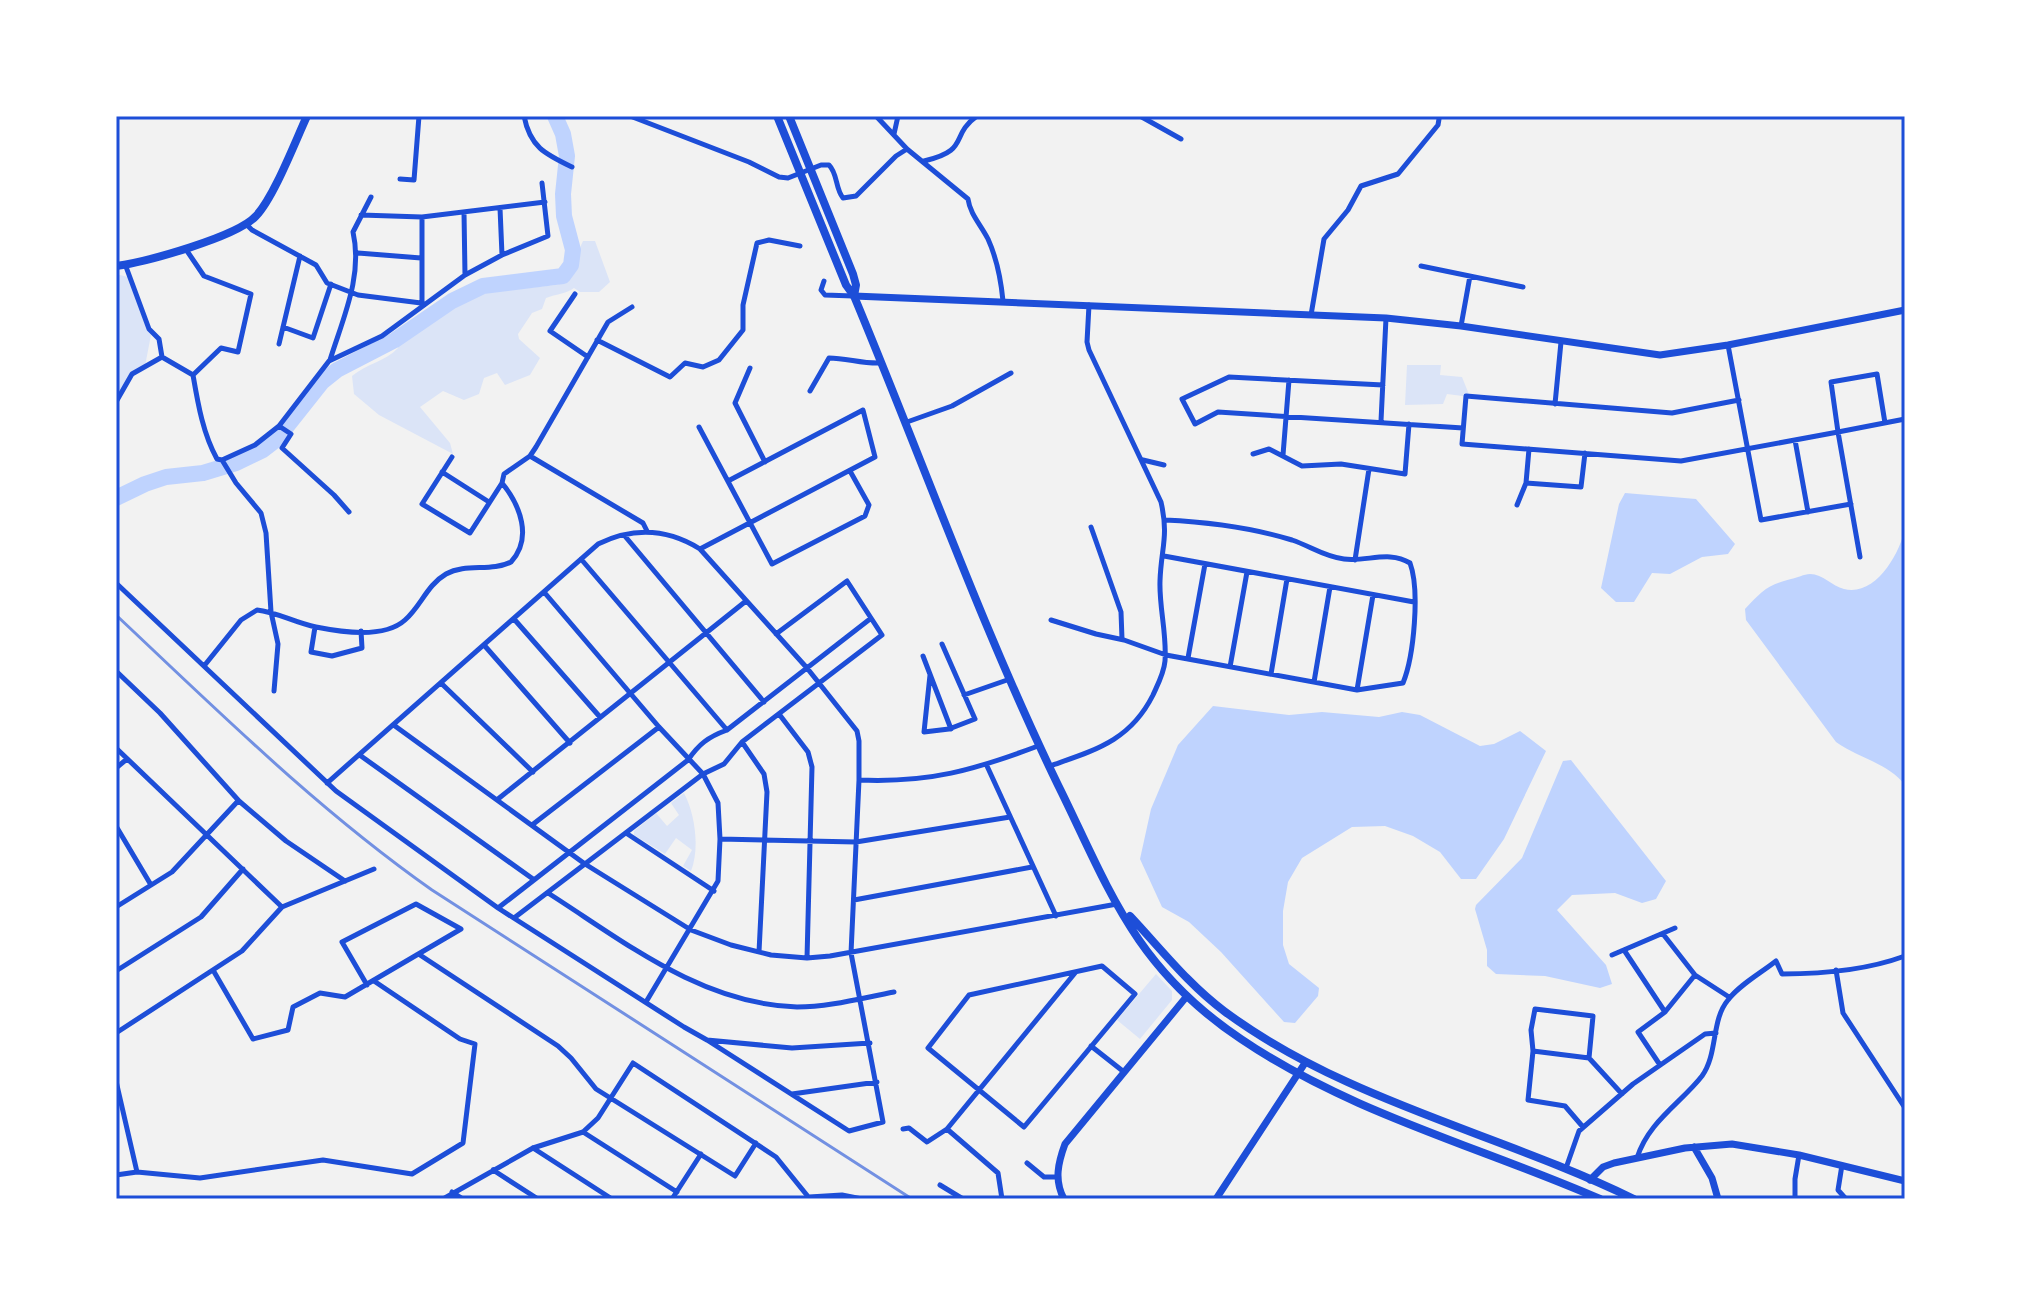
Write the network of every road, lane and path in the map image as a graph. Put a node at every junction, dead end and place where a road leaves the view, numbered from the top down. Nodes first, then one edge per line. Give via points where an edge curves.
1 (307, 116) edge
2 (419, 116) edge
3 (524, 116) edge
4 (630, 116) edge
5 (777, 116) edge
6 (789, 116) edge
7 (876, 116) edge
8 (898, 116) edge
9 (977, 116) edge
10 (1140, 116) edge
11 (1439, 119) dead end
12 (894, 135) junction
13 (1181, 139) dead end
14 (907, 149) junction
15 (923, 162) junction
16 (572, 167) dead end
17 (811, 170) junction
18 (801, 174) junction
19 (400, 179) dead end
20 (542, 183) dead end
21 (371, 197) dead end
22 (545, 202) junction
23 (500, 208) junction
24 (464, 212) junction
25 (361, 215) junction
26 (422, 217) junction
27 (246, 224) junction
28 (800, 246) dead end
29 (185, 248) junction
30 (358, 253) junction
31 (502, 255) junction
32 (300, 256) junction
33 (421, 258) junction
34 (121, 265) edge
35 (1421, 266) dead end
36 (465, 275) junction
37 (1470, 276) junction
38 (824, 281) dead end
39 (331, 284) junction
40 (1523, 287) dead end
41 (351, 292) junction
42 (575, 294) dead end
43 (854, 296) junction
44 (1003, 301) junction
45 (422, 304) junction
46 (1089, 305) junction
47 (632, 307) dead end
48 (1905, 310) edge
49 (1311, 315) junction
50 (1386, 318) junction
51 (1461, 326) junction
52 (283, 327) junction
53 (597, 340) junction
54 (1561, 342) junction
55 (279, 344) dead end
56 (1728, 345) junction
57 (162, 357) junction
58 (588, 357) junction
59 (329, 361) junction
60 (882, 363) junction
61 (750, 368) dead end
62 (1011, 373) dead end
63 (193, 375) junction
64 (1289, 380) junction
65 (1383, 385) junction
66 (810, 391) dead end
67 (1739, 400) junction
68 (116, 402) edge
69 (1555, 404) junction
70 (1288, 416) junction
71 (1905, 419) edge
72 (1381, 421) junction
73 (907, 422) junction
74 (1885, 423) junction
75 (1409, 424) junction
76 (279, 426) junction
77 (699, 427) dead end
78 (1463, 428) junction
79 (1838, 432) junction
80 (1795, 440) junction
81 (1529, 449) junction
82 (1748, 449) junction
83 (1585, 453) junction
84 (1253, 454) dead end
85 (1283, 455) junction
86 (530, 456) junction
87 (452, 457) dead end
88 (222, 460) junction
89 (1142, 460) junction
90 (765, 462) junction
91 (1164, 465) dead end
92 (1369, 469) junction
93 (850, 471) junction
94 (442, 472) junction
95 (728, 481) junction
96 (502, 483) junction
97 (1526, 483) junction
98 (489, 502) junction
99 (1851, 504) junction
100 (1517, 505) dead end
101 (349, 512) dead end
102 (1808, 512) junction
103 (1165, 520) junction
104 (749, 523) junction
105 (1091, 527) dead end
106 (647, 531) junction
107 (624, 535) junction
108 (700, 549) junction
109 (1164, 556) junction
110 (1860, 557) dead end
111 (581, 559) junction
112 (1355, 560) junction
113 (1205, 564) junction
114 (1247, 572) junction
115 (1287, 579) junction
116 (116, 583) edge
117 (1330, 587) junction
118 (544, 592) junction
119 (1373, 595) junction
120 (746, 601) junction
121 (1414, 602) junction
122 (271, 612) junction
123 (514, 619) junction
124 (870, 619) junction
125 (1051, 620) dead end
126 (315, 627) junction
127 (361, 631) junction
128 (707, 634) junction
129 (776, 634) junction
130 (1122, 639) junction
131 (942, 644) dead end
132 (484, 645) junction
133 (1166, 655) junction
134 (923, 656) dead end
135 (1188, 658) junction
136 (669, 664) junction
137 (204, 666) junction
138 (1230, 667) junction
139 (807, 668) junction
140 (116, 671) edge
141 (1271, 674) junction
142 (930, 675) junction
143 (1010, 679) junction
144 (1314, 682) junction
145 (442, 684) junction
146 (818, 684) junction
147 (1357, 690) junction
148 (274, 691) dead end
149 (631, 694) junction
150 (964, 695) junction
151 (764, 702) junction
152 (779, 714) junction
153 (600, 718) junction
154 (395, 726) junction
155 (659, 727) junction
156 (951, 729) junction
157 (727, 730) junction
158 (742, 742) junction
159 (570, 743) junction
160 (1038, 746) junction
161 (116, 748) edge
162 (361, 756) junction
163 (127, 759) junction
164 (688, 760) junction
165 (987, 766) junction
166 (1049, 766) junction
167 (116, 768) edge
168 (533, 772) junction
169 (703, 774) junction
170 (859, 780) junction
171 (327, 783) junction
172 (498, 799) junction
173 (239, 801) junction
174 (1010, 817) junction
175 (532, 825) junction
176 (116, 826) edge
177 (626, 833) junction
178 (208, 835) junction
179 (119, 839) edge
180 (720, 839) junction
181 (764, 840) junction
182 (811, 842) junction
183 (856, 842) junction
184 (570, 851) junction
185 (585, 864) junction
186 (1032, 867) junction
187 (243, 869) junction
188 (374, 869) dead end
189 (533, 879) junction
190 (345, 881) junction
191 (151, 885) junction
192 (714, 891) junction
193 (548, 893) junction
194 (854, 900) junction
195 (1118, 904) junction
196 (116, 907) edge
197 (282, 907) junction
198 (498, 908) junction
199 (1056, 916) junction
200 (514, 918) junction
201 (1675, 928) dead end
202 (691, 930) junction
203 (1663, 934) junction
204 (1624, 950) junction
205 (759, 952) junction
206 (851, 953) junction
207 (420, 955) junction
208 (1612, 955) dead end
209 (1905, 956) edge
210 (807, 958) junction
211 (667, 969) junction
212 (213, 970) junction
213 (1836, 970) junction
214 (116, 971) edge
215 (1076, 971) junction
216 (1695, 975) junction
217 (374, 981) junction
218 (367, 985) junction
219 (894, 992) dead end
220 (1187, 996) junction
221 (1729, 997) junction
222 (862, 999) junction
223 (646, 1002) junction
224 (1665, 1012) junction
225 (116, 1033) edge
226 (1716, 1033) junction
227 (707, 1040) junction
228 (870, 1043) junction
229 (1091, 1046) junction
230 (1533, 1051) junction
231 (1589, 1058) junction
232 (1305, 1063) junction
233 (1660, 1065) junction
234 (1124, 1072) junction
235 (1298, 1074) junction
236 (116, 1081) edge
237 (877, 1082) junction
238 (979, 1089) junction
239 (791, 1094) junction
240 (1622, 1094) junction
241 (610, 1099) junction
242 (1905, 1108) edge
243 (1583, 1127) junction
244 (903, 1129) dead end
245 (947, 1129) junction
246 (583, 1132) junction
247 (756, 1143) junction
248 (1694, 1147) junction
249 (533, 1148) junction
250 (701, 1154) junction
251 (1799, 1155) junction
252 (1637, 1158) junction
253 (1027, 1163) dead end
254 (1842, 1165) junction
255 (1566, 1169) junction
256 (493, 1170) junction
257 (137, 1172) junction
258 (116, 1175) edge
259 (1057, 1177) junction
260 (1590, 1180) junction
261 (1905, 1181) edge
262 (940, 1185) dead end
263 (452, 1192) junction
264 (677, 1192) junction
265 (810, 1198) edge
266 (443, 1199) edge
267 (463, 1199) edge
268 (538, 1199) edge
269 (612, 1199) edge
270 (672, 1199) edge
271 (862, 1199) edge
272 (963, 1199) edge
273 (1002, 1199) edge
274 (1064, 1199) edge
275 (1216, 1199) edge
276 (1600, 1199) edge
277 (1634, 1199) edge
278 (1718, 1199) edge
279 (1795, 1199) edge
280 (1846, 1199) edge

1 - 27 main road via 262,208
2 - 19 street via 414,180
3 - 16 street via 534,143
4 - 18 street via 779,177
5 - 18 main road
6 - 17 main road
7 - 12 street
8 - 12 street
9 - 15 street via 954,150
10 - 13 street
11 - 49 street via 1398,174 1361,186 1329,230 1319,256
12 - 14 street
14 - 15 street
14 - 17 street via 849,199 839,193 829,165
15 - 44 street via 968,199 997,263
17 - 18 street
17 - 43 main road via 853,274
18 - 43 main road
20 - 22 street
21 - 25 street
22 - 23 street
22 - 31 street via 548,236
23 - 24 street
23 - 31 street
24 - 26 street
24 - 36 street
25 - 26 street
25 - 30 street via 353,232
26 - 33 street
27 - 29 main road
27 - 32 street
28 - 53 street via 757,243 743,330 719,360 703,367 685,363 670,377
29 - 34 main road
29 - 63 street via 204,276 251,294 238,352 221,348
30 - 33 street
30 - 41 street
31 - 36 street
32 - 39 street via 316,265
32 - 52 street
33 - 45 street
34 - 57 street via 149,329 159,339
35 - 37 street
36 - 45 street
37 - 40 street
37 - 51 street
38 - 43 street via 825,295
39 - 41 street
39 - 52 street via 313,338
41 - 45 street
41 - 59 street
42 - 58 street via 550,331
43 - 44 street
43 - 60 main road
44 - 46 street
45 - 59 street via 382,336
46 - 49 street
46 - 89 street via 1089,350
47 - 53 street via 608,322
48 - 56 street
49 - 50 street
50 - 51 street
50 - 65 street
51 - 54 street
52 - 55 street
53 - 58 street
54 - 56 street via 1660,355
54 - 69 street
56 - 67 street
57 - 63 street
57 - 68 street via 132,374
58 - 86 street
59 - 76 street
60 - 66 street via 829,358
60 - 73 main road
61 - 90 street via 735,403
62 - 73 street via 952,406
63 - 88 street via 210,448
64 - 65 street
64 - 70 street
64 - 70 street via 1229,377 1182,399 1195,424 1218,412
65 - 72 street
67 - 69 street via 1672,413
67 - 82 street
69 - 78 street via 1466,396
70 - 72 street
70 - 85 street
71 - 74 street
72 - 75 street
73 - 143 main road
74 - 79 street
74 - 79 street via 1877,374 1831,382
75 - 78 street
75 - 92 street via 1405,474
76 - 88 street via 255,445
76 - 101 street via 291,434 282,448
77 - 95 street
78 - 81 street via 1462,444
79 - 80 street
79 - 99 street
80 - 82 street
80 - 102 street
81 - 83 street
81 - 97 street
82 - 83 street via 1681,461
82 - 102 street via 1761,520
83 - 97 street via 1581,487
84 - 85 street via 1269,449
85 - 92 street via 1302,466
86 - 96 street via 504,474
86 - 106 street via 643,523
87 - 94 street
88 - 122 street via 261,513
89 - 91 street
89 - 103 street
90 - 93 street via 863,410 875,457
90 - 95 street
92 - 112 street
93 - 104 street
93 - 104 street via 869,505 865,516 772,564
94 - 98 street
94 - 98 street via 422,504 470,533
95 - 104 street
96 - 98 street
96 - 127 street via 524,535 511,562 454,570 432,585 406,620 381,631
97 - 100 street
99 - 102 street
99 - 110 street
103 - 109 street
103 - 112 street via 1293,540 1324,555
104 - 108 street
105 - 130 street via 1121,612
106 - 107 street
106 - 108 street via 681,537
107 - 111 street via 598,544
107 - 128 street
108 - 120 street
109 - 113 street
109 - 133 street via 1160,580
111 - 118 street
111 - 136 street
112 - 121 street via 1393,556 1410,563
113 - 114 street
113 - 135 street
114 - 115 street
114 - 138 street
115 - 117 street
115 - 141 street
116 - 137 street
117 - 119 street
117 - 144 street
118 - 123 street
118 - 149 street
119 - 121 street
119 - 147 street
120 - 128 street
120 - 129 street
121 - 147 street via 1413,643 1403,683
122 - 126 street
122 - 137 street via 257,610 241,620
122 - 148 street via 278,644
123 - 132 street
123 - 153 street
124 - 129 street via 847,581
124 - 139 street
124 - 146 street via 882,635
125 - 130 street
126 - 127 street
126 - 127 street via 311,652 332,656 362,648
128 - 136 street
128 - 151 street
129 - 139 street
130 - 133 street
131 - 150 street
132 - 145 street
132 - 159 street
133 - 135 street
133 - 166 street via 1148,705 1124,733
134 - 142 street
135 - 138 street
136 - 149 street
136 - 157 street
137 - 171 street
138 - 141 street
139 - 146 street
139 - 151 street
140 - 173 street
141 - 144 street
142 - 156 street
142 - 156 street via 924,732
143 - 150 street
143 - 160 main road
144 - 147 street
145 - 154 street
145 - 168 street
146 - 152 street
146 - 170 street via 857,731
149 - 153 street
149 - 155 street
150 - 156 street via 975,719
151 - 157 street
152 - 158 street
152 - 182 street via 808,752 812,767
153 - 159 street
154 - 162 street
154 - 172 street
155 - 164 street
155 - 175 street
157 - 164 street via 698,745
158 - 169 street via 724,764
158 - 181 street via 764,774
159 - 168 street
160 - 165 street
160 - 166 main road
161 - 163 street
162 - 171 street
162 - 189 street
163 - 167 street
163 - 178 street
164 - 169 street
164 - 184 street
165 - 170 street via 913,780
165 - 174 street
166 - 195 main road
168 - 172 street
169 - 177 street
169 - 180 street via 718,803
170 - 183 street
171 - 198 street
172 - 175 street
173 - 178 street
173 - 190 street
174 - 183 street
174 - 186 street
175 - 184 street
176 - 179 street
177 - 185 street
177 - 192 street
178 - 187 street
178 - 191 street via 172,872
179 - 191 street
180 - 181 street
180 - 192 street
181 - 182 street
181 - 205 street
182 - 183 street
182 - 210 street
183 - 194 street
184 - 185 street
184 - 189 street
185 - 193 street
185 - 202 street
186 - 194 street
186 - 199 street
187 - 197 street
187 - 214 street via 201,917
188 - 190 street
189 - 198 street
190 - 197 street
191 - 196 street
192 - 202 street
193 - 200 street
193 - 211 street
194 - 206 street
195 - 199 street
195 - 220 main road via 1138,939
195 - 232 main road via 1223,1010
197 - 212 street via 242,951
198 - 200 street
199 - 206 street
200 - 223 street
201 - 203 street
202 - 205 street
202 - 211 street
203 - 204 street
203 - 216 street
204 - 208 street
204 - 224 street
205 - 210 street
206 - 210 street
206 - 222 street
207 - 217 street
207 - 218 street via 461,929 416,904 342,942
207 - 241 street via 558,1046
209 - 213 street
211 - 222 street via 718,992 770,1004 797,1007
211 - 223 street
212 - 218 street via 253,1039 288,1030 293,1007 320,993 345,997
212 - 225 street
213 - 221 street via 1782,974 1776,961
213 - 242 street via 1843,1013
215 - 229 street via 1102,966 1135,994
215 - 238 street
215 - 238 street via 969,995 928,1048
216 - 221 street
216 - 224 street
217 - 218 street
217 - 257 street via 475,1044 463,1143 412,1174 323,1160 200,1178
219 - 222 street
220 - 234 street
220 - 235 main road via 1242,1040
221 - 226 street
222 - 228 street
223 - 227 street
224 - 233 street via 1638,1032
226 - 233 street via 1705,1034
226 - 252 street via 1702,1075 1670,1107
227 - 228 street via 792,1048
227 - 239 street
228 - 237 street
229 - 234 street
229 - 238 street via 1024,1127
230 - 231 street
230 - 231 street via 1535,1009 1593,1016
230 - 243 street via 1528,1100 1565,1106
231 - 240 street
232 - 235 street
232 - 255 main road
233 - 240 street
234 - 259 street via 1065,1144
235 - 275 street
235 - 276 main road
236 - 257 street
237 - 239 street
237 - 239 street via 883,1122 849,1131
238 - 245 street
240 - 243 street
241 - 246 street
241 - 247 street via 633,1063
241 - 250 street
243 - 255 street
244 - 245 street via 927,1142
245 - 273 street via 998,1173
246 - 249 street
246 - 264 street
247 - 250 street via 735,1176
247 - 265 street via 776,1157
248 - 251 street via 1732,1144
248 - 252 street
248 - 278 street
249 - 256 street
249 - 269 street
250 - 264 street
251 - 254 street
251 - 279 street
252 - 260 street via 1603,1167
253 - 259 street via 1044,1177
254 - 261 street
254 - 280 street via 1838,1192
255 - 260 main road
256 - 263 street
256 - 268 street
257 - 258 street
259 - 274 street
260 - 277 main road
262 - 272 street
263 - 266 street
263 - 267 street
264 - 270 street
265 - 271 street

